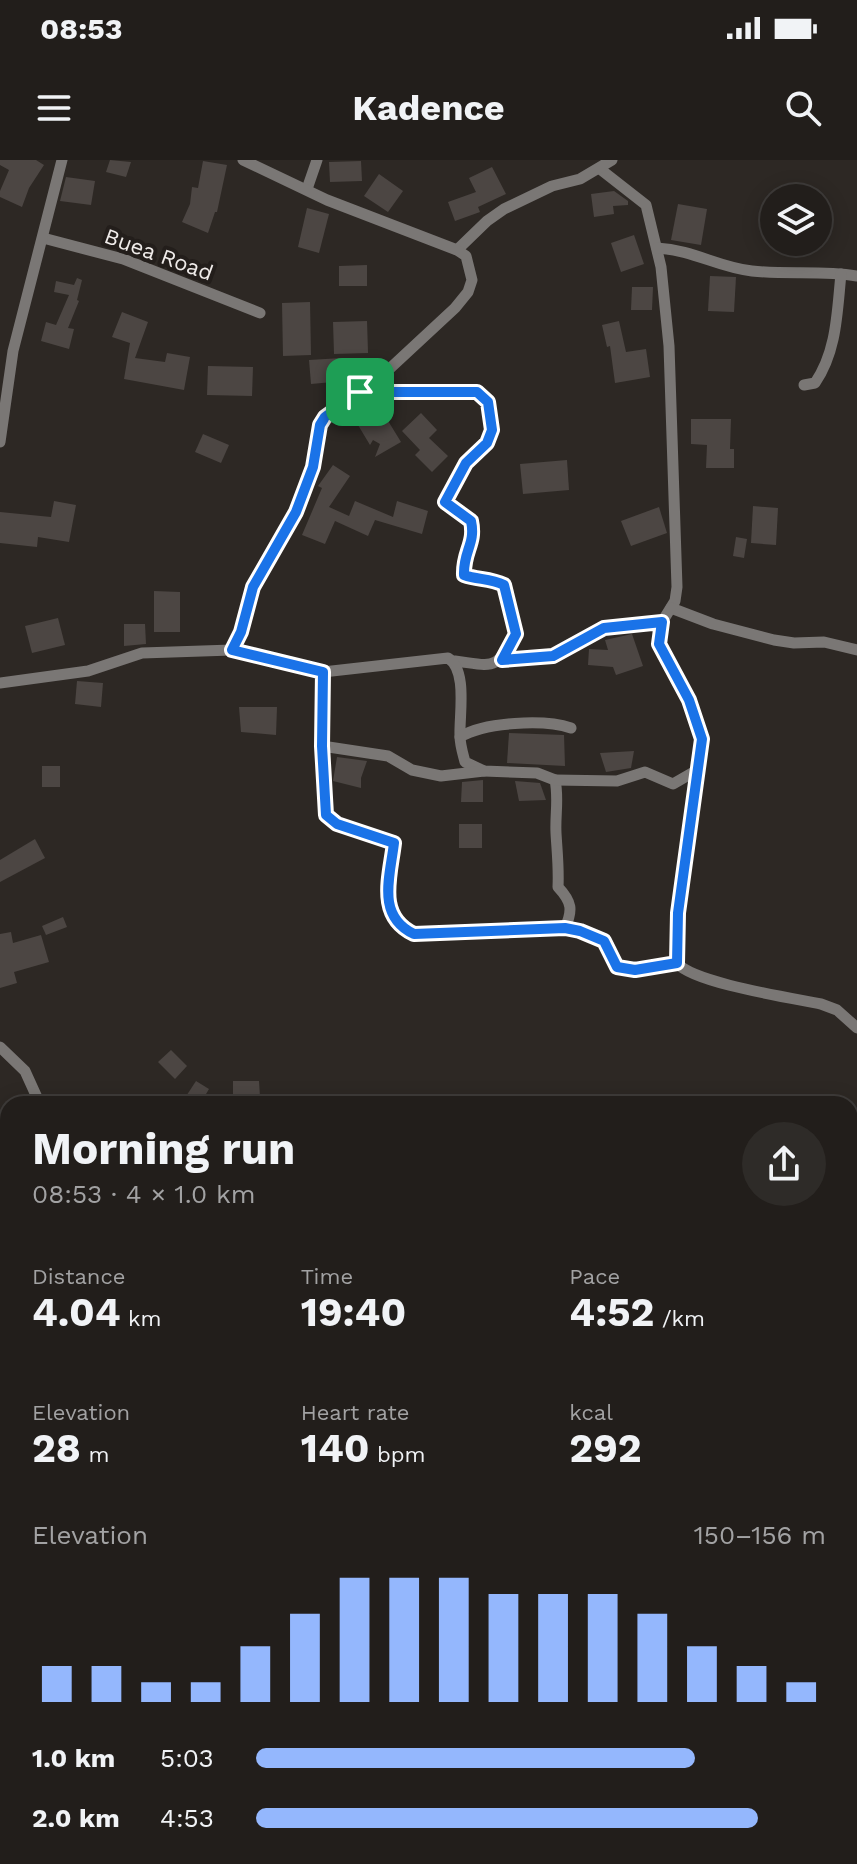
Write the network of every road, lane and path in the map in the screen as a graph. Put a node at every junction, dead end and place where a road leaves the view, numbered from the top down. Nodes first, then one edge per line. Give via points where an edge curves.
1 (62, 160) edge
2 (243, 160) edge
3 (317, 160) edge
4 (612, 160) edge
5 (600, 169) junction
6 (307, 189) junction
7 (43, 238) junction
8 (657, 248) junction
9 (457, 250) junction
10 (841, 274) junction
11 (857, 276) edge
12 (260, 313) dead end
13 (804, 385) dead end
14 (360, 392) junction
15 (0, 442) edge
16 (671, 608) junction
17 (662, 622) junction
18 (232, 650) junction
19 (857, 650) edge
20 (502, 660) junction
21 (455, 661) junction
22 (323, 672) junction
23 (0, 683) edge
24 (571, 728) dead end
25 (460, 737) junction
26 (322, 746) junction
27 (699, 769) junction
28 (484, 771) junction
29 (555, 780) junction
30 (565, 928) junction
31 (677, 963) junction
32 (857, 1028) edge
33 (0, 1047) edge
34 (36, 1096) edge

1 - 7 street
2 - 6 street
3 - 6 street
4 - 5 street
5 - 8 street via 646,205
5 - 9 street via 504,209
6 - 9 street
7 - 12 street, Buea Road via 123,259
7 - 15 street via 13,351
8 - 10 street via 687,251 754,271
8 - 16 street via 670,361 677,587
9 - 14 street via 470,265 468,292
10 - 11 street
10 - 13 street via 826,367 815,383
14 - 18 street via 320,425 313,467 296,512 253,587
14 - 20 street via 477,392 488,402 492,430 487,443 466,463 445,502 471,521 474,534 463,561 464,575 504,585 516,634
16 - 17 street
16 - 19 street via 774,640
17 - 20 street via 604,628 553,656
17 - 27 street via 659,644 689,700 702,739
18 - 22 street
18 - 23 street via 142,653 88,671
20 - 21 street via 488,665
21 - 22 street via 441,657
21 - 25 street
22 - 26 street
24 - 25 street via 514,725 472,730
25 - 28 street via 465,762
26 - 28 street via 388,756 412,770 441,776
26 - 30 street via 326,815 337,824 394,843 387,903 401,928 414,934
27 - 29 street via 673,784 645,772 617,781
27 - 31 street via 678,913
28 - 29 street via 537,773
29 - 30 street via 558,887 571,907
30 - 31 street via 604,941 617,967 626,970
31 - 32 street via 709,978 829,1007
33 - 34 street via 25,1071

